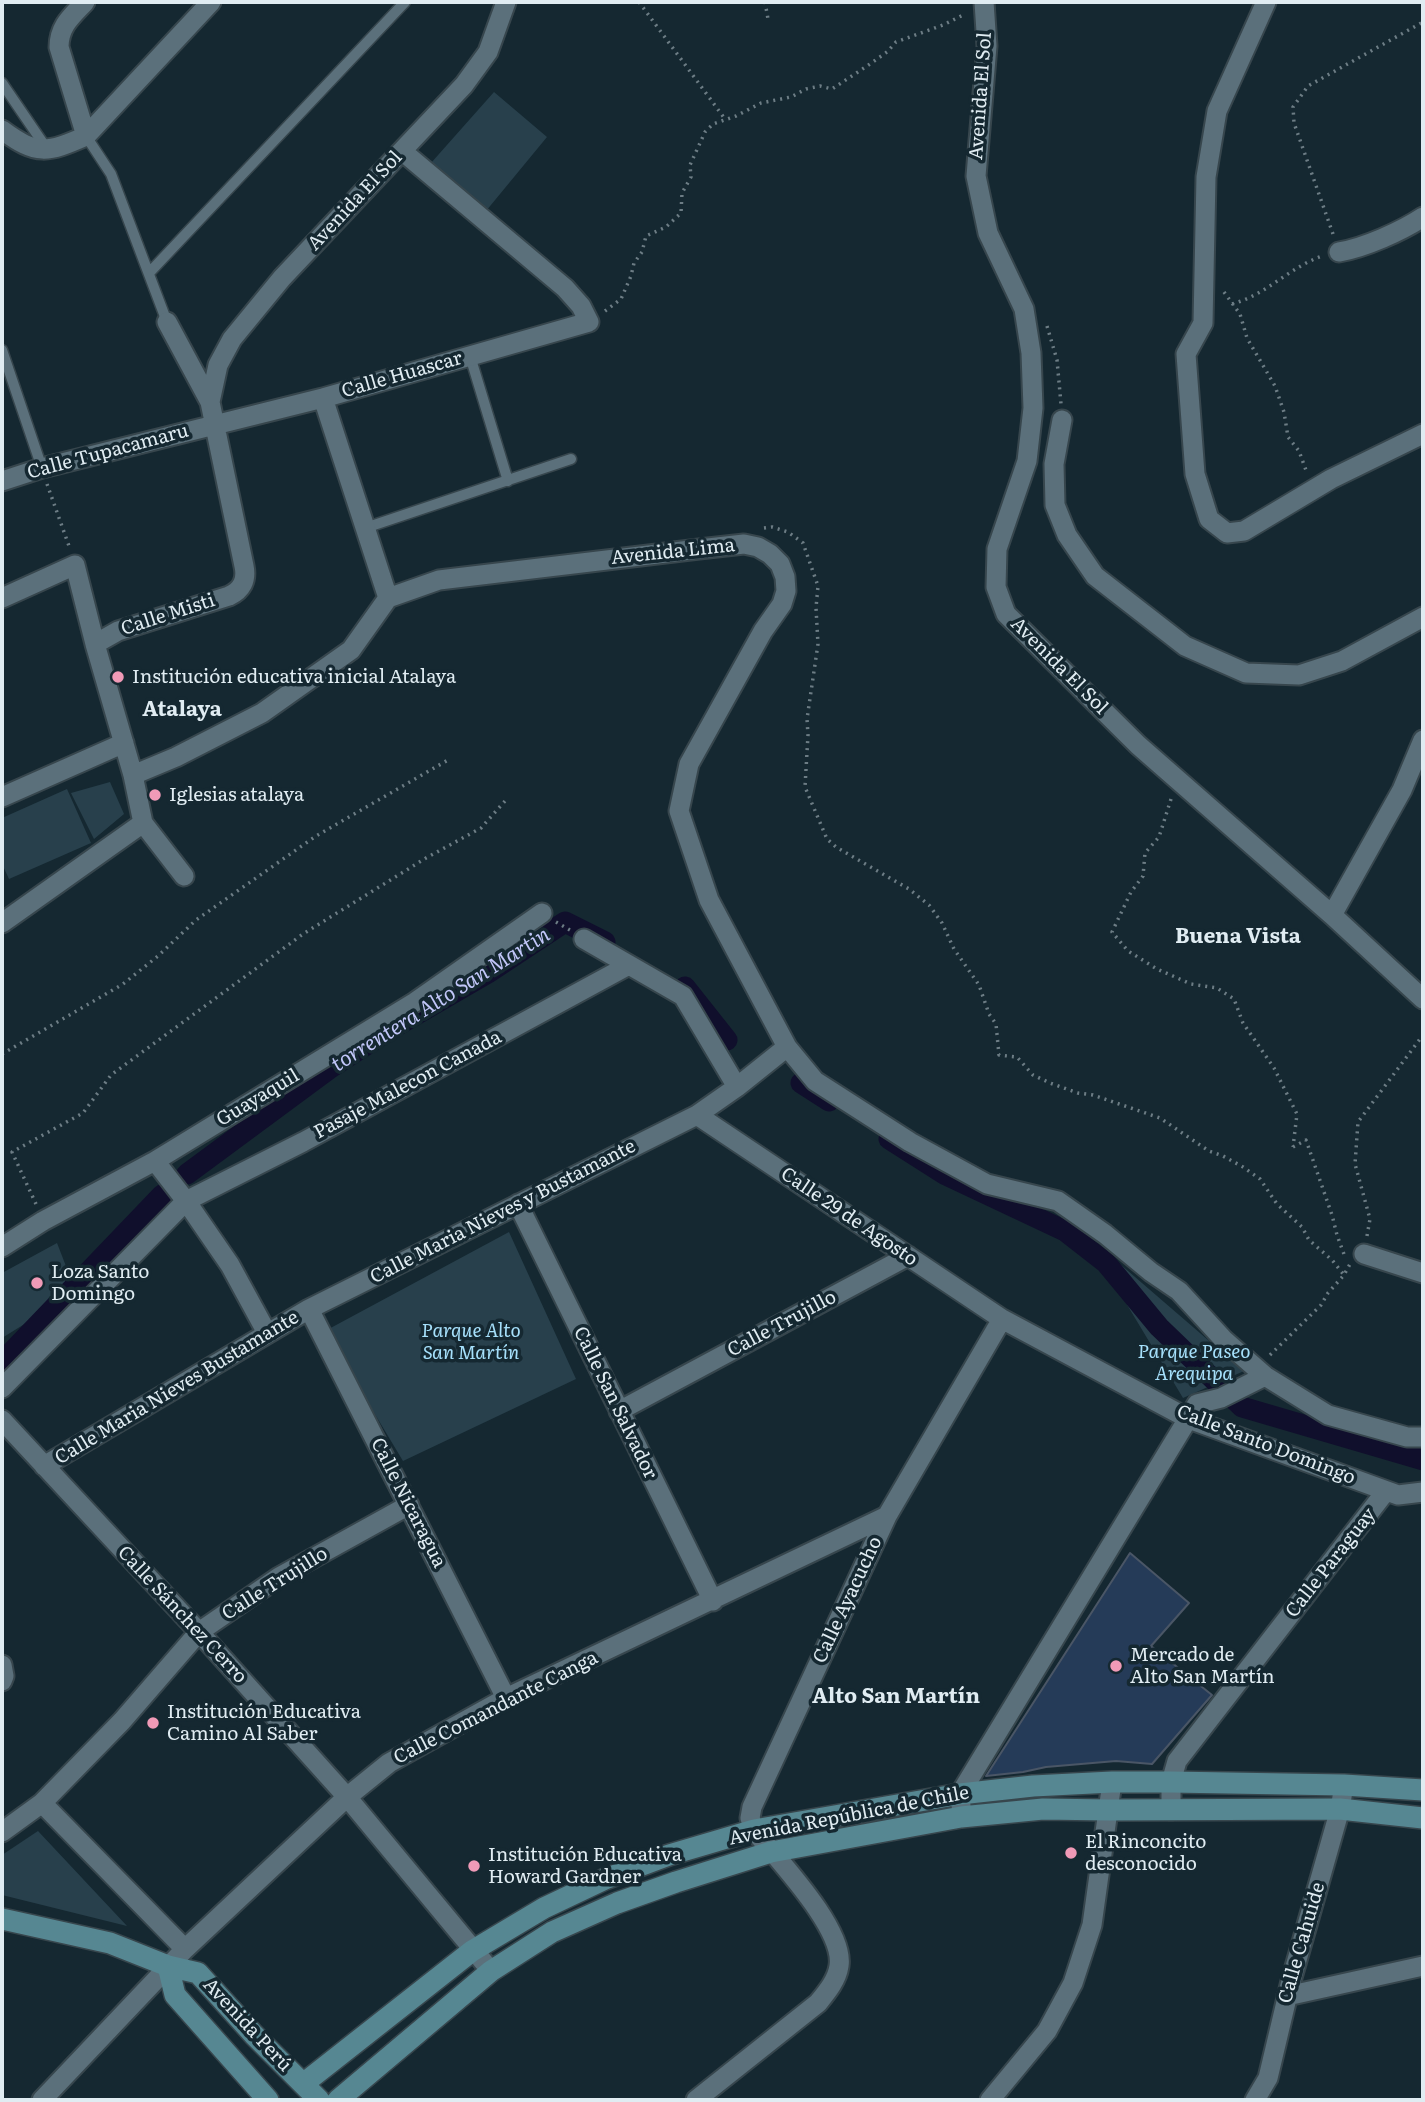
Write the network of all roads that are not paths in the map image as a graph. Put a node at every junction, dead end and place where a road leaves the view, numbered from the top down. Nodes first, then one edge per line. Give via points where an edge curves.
1 (85, 2) edge
2 (211, 2) edge
3 (405, 2) edge
4 (506, 2) edge
5 (985, 2) edge
6 (1266, 2) edge
7 (2, 83) edge
8 (2, 130) edge
9 (86, 136) junction
10 (47, 149) junction
11 (402, 151) junction
12 (1423, 217) edge
13 (1339, 252) road end
14 (149, 273) junction
15 (167, 322) joint
16 (2, 350) edge
17 (470, 356) junction
18 (323, 398) junction
19 (210, 402) junction
20 (1062, 420) dead end
21 (215, 424) junction
22 (1423, 434) edge
23 (571, 459) dead end
24 (42, 468) junction
25 (2, 481) edge
26 (508, 481) junction
27 (365, 528) junction
28 (2, 598) edge
29 (388, 598) junction
30 (1423, 617) edge
31 (95, 644) junction
32 (1423, 740) edge
33 (124, 743) junction
34 (133, 775) junction
35 (2, 797) edge
36 (143, 823) junction
37 (184, 876) dead end
38 (542, 913) road end
39 (1332, 915) junction
40 (2, 923) edge
41 (584, 939) road end
42 (629, 965) junction
43 (1423, 999) edge
44 (787, 1047) junction
45 (737, 1087) junction
46 (697, 1115) junction
47 (155, 1161) junction
48 (186, 1201) junction
49 (518, 1204) junction
50 (2, 1247) edge
51 (908, 1256) junction
52 (1357, 1259) road end
53 (1423, 1272) edge
54 (309, 1309) junction
55 (1002, 1319) junction
56 (267, 1333) junction
57 (1260, 1371) junction
58 (2, 1388) edge
59 (619, 1411) junction
60 (1189, 1419) junction
61 (3, 1422) edge
62 (1423, 1437) edge
63 (44, 1466) junction
64 (1386, 1491) junction
65 (1423, 1492) edge
66 (409, 1505) junction
67 (887, 1516) junction
68 (713, 1601) junction
69 (200, 1632) junction
70 (2, 1665) edge
71 (2, 1681) edge
72 (506, 1698) junction
73 (1112, 1782) junction
74 (1171, 1782) junction
75 (1344, 1785) junction
76 (1423, 1790) edge
77 (960, 1794) junction
78 (347, 1797) junction
79 (42, 1803) junction
80 (1340, 1809) junction
81 (1109, 1810) junction
82 (1171, 1810) junction
83 (961, 1817) junction
84 (1423, 1818) edge
85 (754, 1830) junction
86 (2, 1832) edge
87 (771, 1852) junction
88 (2, 1919) edge
89 (185, 1949) junction
90 (472, 1951) junction
91 (168, 1966) junction
92 (1423, 1966) edge
93 (491, 1971) junction
94 (1287, 1996) junction
95 (254, 2035) junction
96 (230, 2059) junction
97 (303, 2084) junction
98 (42, 2100) edge
99 (268, 2100) edge
100 (319, 2100) edge
101 (338, 2100) edge
102 (696, 2100) edge
103 (990, 2100) edge
104 (1255, 2100) edge

1 - 9 street via 62,28 59,47
2 - 9 street
3 - 14 lane
4 - 11 street, Avenida El Sol via 488,52 464,85
5 - 39 street, Avenida El Sol via 987,46 976,176 988,233 1024,309 1033,408 1027,461 997,548 996,587 1006,614 1138,745
6 - 22 street via 1217,111 1206,177 1203,323 1186,354 1195,474 1209,519 1227,533 1244,531 1320,485
7 - 10 lane
8 - 10 street via 19,143
9 - 10 street
9 - 14 lane via 111,174
11 - 17 street, Calle Huascar via 565,288 589,322
11 - 19 street, Avenida El Sol via 282,278 232,339 218,365
12 - 13 street via 1353,250
14 - 15 lane
15 - 19 street
16 - 24 lane
17 - 18 street, Calle Huascar
17 - 26 lane
18 - 21 street, Calle Huascar
18 - 27 street
19 - 21 street
20 - 30 street via 1054,464 1055,505 1067,535 1095,576 1185,646 1247,673 1299,675 1342,661
21 - 24 street, Calle Tupacamaru
21 - 31 street, Calle Misti via 244,566 241,587 229,596 118,631
23 - 26 lane
24 - 25 street, Calle Tupacamaru
26 - 27 lane
27 - 29 street
28 - 31 street via 75,565
29 - 34 street via 351,650 262,713
29 - 44 street, Avenida Lima via 439,580 744,544 764,550 780,564 786,591 782,604 689,764 679,811 709,900
31 - 33 street
32 - 39 street via 1402,790
33 - 34 street
33 - 35 street
34 - 36 street
36 - 37 street
36 - 40 street
38 - 47 street, Guayaquil via 415,1002
39 - 43 street, Avenida El Sol
41 - 42 street
42 - 45 street via 683,996
42 - 48 street, Pasaje Malecon Canada
44 - 45 street
44 - 57 street via 816,1081 910,1142 987,1184 1058,1201 1179,1291
45 - 46 street
46 - 49 street, Calle Maria Nieves y Bustamante
46 - 51 street, Calle 29 de Agosto
47 - 48 street
47 - 50 street, Guayaquil
48 - 56 street via 230,1265
48 - 58 street, Pasaje Malecon Canada
49 - 54 street, Calle Maria Nieves y Bustamante
49 - 59 street, Calle San Salvador
51 - 55 street, Calle 29 de Agosto
51 - 59 street, Calle Trujillo
52 - 53 street
54 - 56 street, Calle Maria Nieves Bustamante
54 - 66 street, Calle Nicaragua
55 - 60 street, Calle Santo Domingo
55 - 67 street, Calle Ayacucho
56 - 63 street, Calle Maria Nieves Bustamante
57 - 60 street via 1220,1398 1197,1404
57 - 62 street via 1328,1415 1407,1437
59 - 68 street, Calle San Salvador
60 - 64 street, Calle Santo Domingo
60 - 77 street
61 - 63 street, Calle Sánchez Cerro
63 - 69 street, Calle Sánchez Cerro
64 - 65 street, Calle Santo Domingo via 1398,1495
64 - 74 street, Calle Paraguay via 1177,1761
66 - 69 street, Calle Trujillo via 279,1577
66 - 72 street, Calle Nicaragua
67 - 68 street, Calle Comandante Canga
67 - 85 street, Calle Ayacucho via 752,1807
68 - 72 street, Calle Comandante Canga
69 - 78 street, Calle Sánchez Cerro
69 - 79 street, Calle Trujillo
70 - 71 street
72 - 78 street, Calle Comandante Canga via 389,1763
73 - 74 street, Avenida República de Chile
73 - 77 street, Avenida República de Chile
73 - 81 street
74 - 75 street, Avenida República de Chile
74 - 82 street, Calle Paraguay
75 - 76 street, Avenida República de Chile
75 - 80 street, Calle Cahuide
77 - 83 street
77 - 85 street, Avenida República de Chile
78 - 89 street, Calle Comandante Canga
78 - 90 street, Calle Sánchez Cerro
79 - 86 street, Calle Trujillo
79 - 89 street
80 - 82 street, Avenida República de Chile
80 - 84 street, Avenida República de Chile
80 - 94 street, Calle Cahuide
81 - 82 street, Avenida República de Chile
81 - 83 street, Avenida República de Chile via 1042,1809
81 - 103 street via 1092,1925 1073,1983 1047,2031
83 - 87 street, Avenida República de Chile
85 - 87 street
85 - 90 street, Avenida República de Chile via 605,1879 544,1908
87 - 93 street, Avenida República de Chile via 617,1903 552,1932
87 - 102 street via 822,1915 840,1964 833,1984 818,2003
88 - 91 street via 110,1943
89 - 91 street, Calle Comandante Canga
90 - 93 street, Calle Sánchez Cerro
90 - 97 street, Avenida República de Chile
91 - 95 street, Avenida Perú via 198,1973
91 - 96 street, Avenida Perú via 175,1995
91 - 98 street, Calle Comandante Canga
92 - 94 street
93 - 101 street, Avenida República de Chile
94 - 104 street, Calle Cahuide via 1268,2078
95 - 96 street
95 - 97 street, Avenida Perú
96 - 99 street, Avenida Perú
97 - 100 street, Avenida Perú

